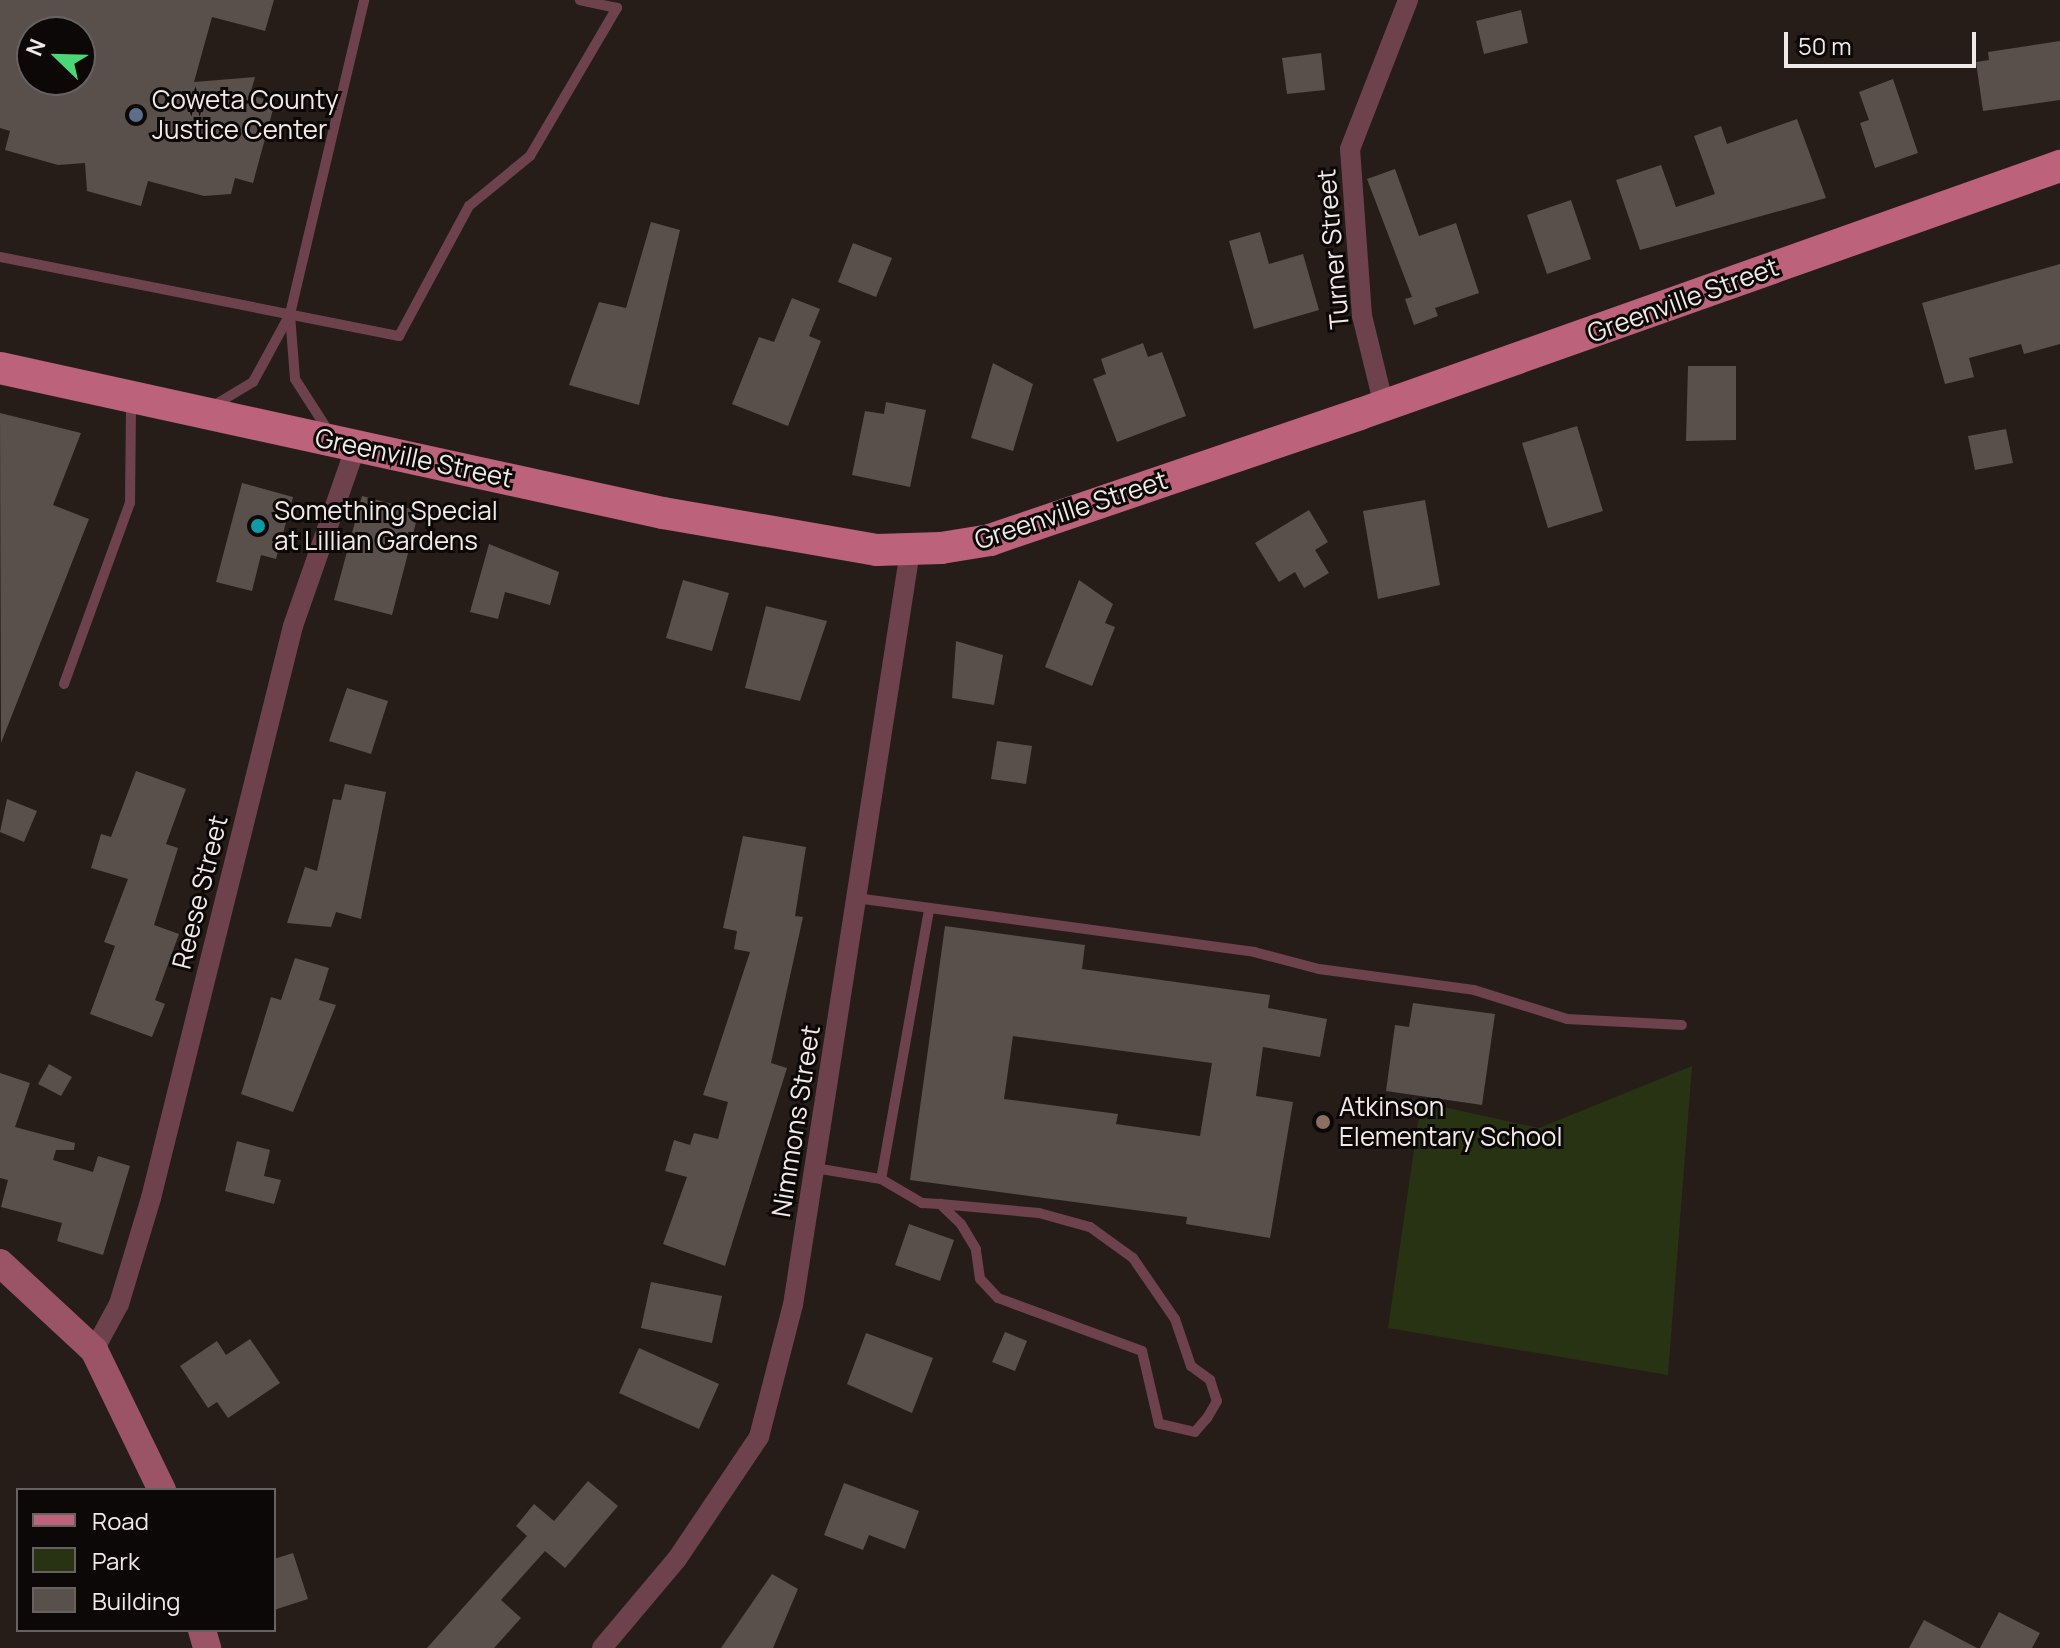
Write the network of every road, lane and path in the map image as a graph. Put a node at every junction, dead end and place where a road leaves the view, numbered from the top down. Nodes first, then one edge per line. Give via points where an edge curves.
1 (364, 0) edge
2 (580, 0) edge
3 (1408, 0) edge
4 (2060, 166) edge
5 (0, 257) edge
6 (290, 314) junction
7 (0, 368) edge
8 (131, 395) junction
9 (1384, 406) junction
10 (204, 411) junction
11 (346, 444) junction
12 (910, 551) junction
13 (64, 684) dead end
14 (856, 898) junction
15 (929, 910) junction
16 (1682, 1025) dead end
17 (815, 1168) junction
18 (881, 1179) junction
19 (940, 1204) junction
20 (0, 1263) edge
21 (94, 1350) junction
22 (161, 1488) edge
23 (602, 1648) edge

1 - 6 lane
2 - 6 lane via 617,8 530,156 469,206 399,336
3 - 9 street, Turner Street via 1350,149 1362,316
4 - 9 main road, Greenville Street
5 - 6 lane
6 - 10 lane via 253,382
6 - 11 lane via 298,389
7 - 8 main road, Greenville Street
8 - 10 main road, Greenville Street
8 - 13 lane via 130,503
9 - 12 main road, Greenville Street via 990,540
10 - 11 main road, Greenville Street
11 - 12 main road, Greenville Street via 663,513
11 - 21 street, Reese Street via 293,626 151,1198 119,1304
12 - 14 street, Nimmons Street
14 - 15 lane
14 - 17 street, Nimmons Street
15 - 16 lane via 945,905 1254,952 1319,969 1474,990 1567,1019
15 - 18 lane
17 - 18 lane
17 - 23 street, Nimmons Street via 793,1305 759,1437 677,1559
18 - 19 lane via 922,1203
19 - 19 lane via 961,1224 976,1249 980,1279 998,1298 1142,1351 1159,1424 1195,1432 1207,1418 1217,1401 1210,1380 1191,1366 1175,1319 1133,1258 1090,1227 1039,1213
20 - 21 street
21 - 22 street

